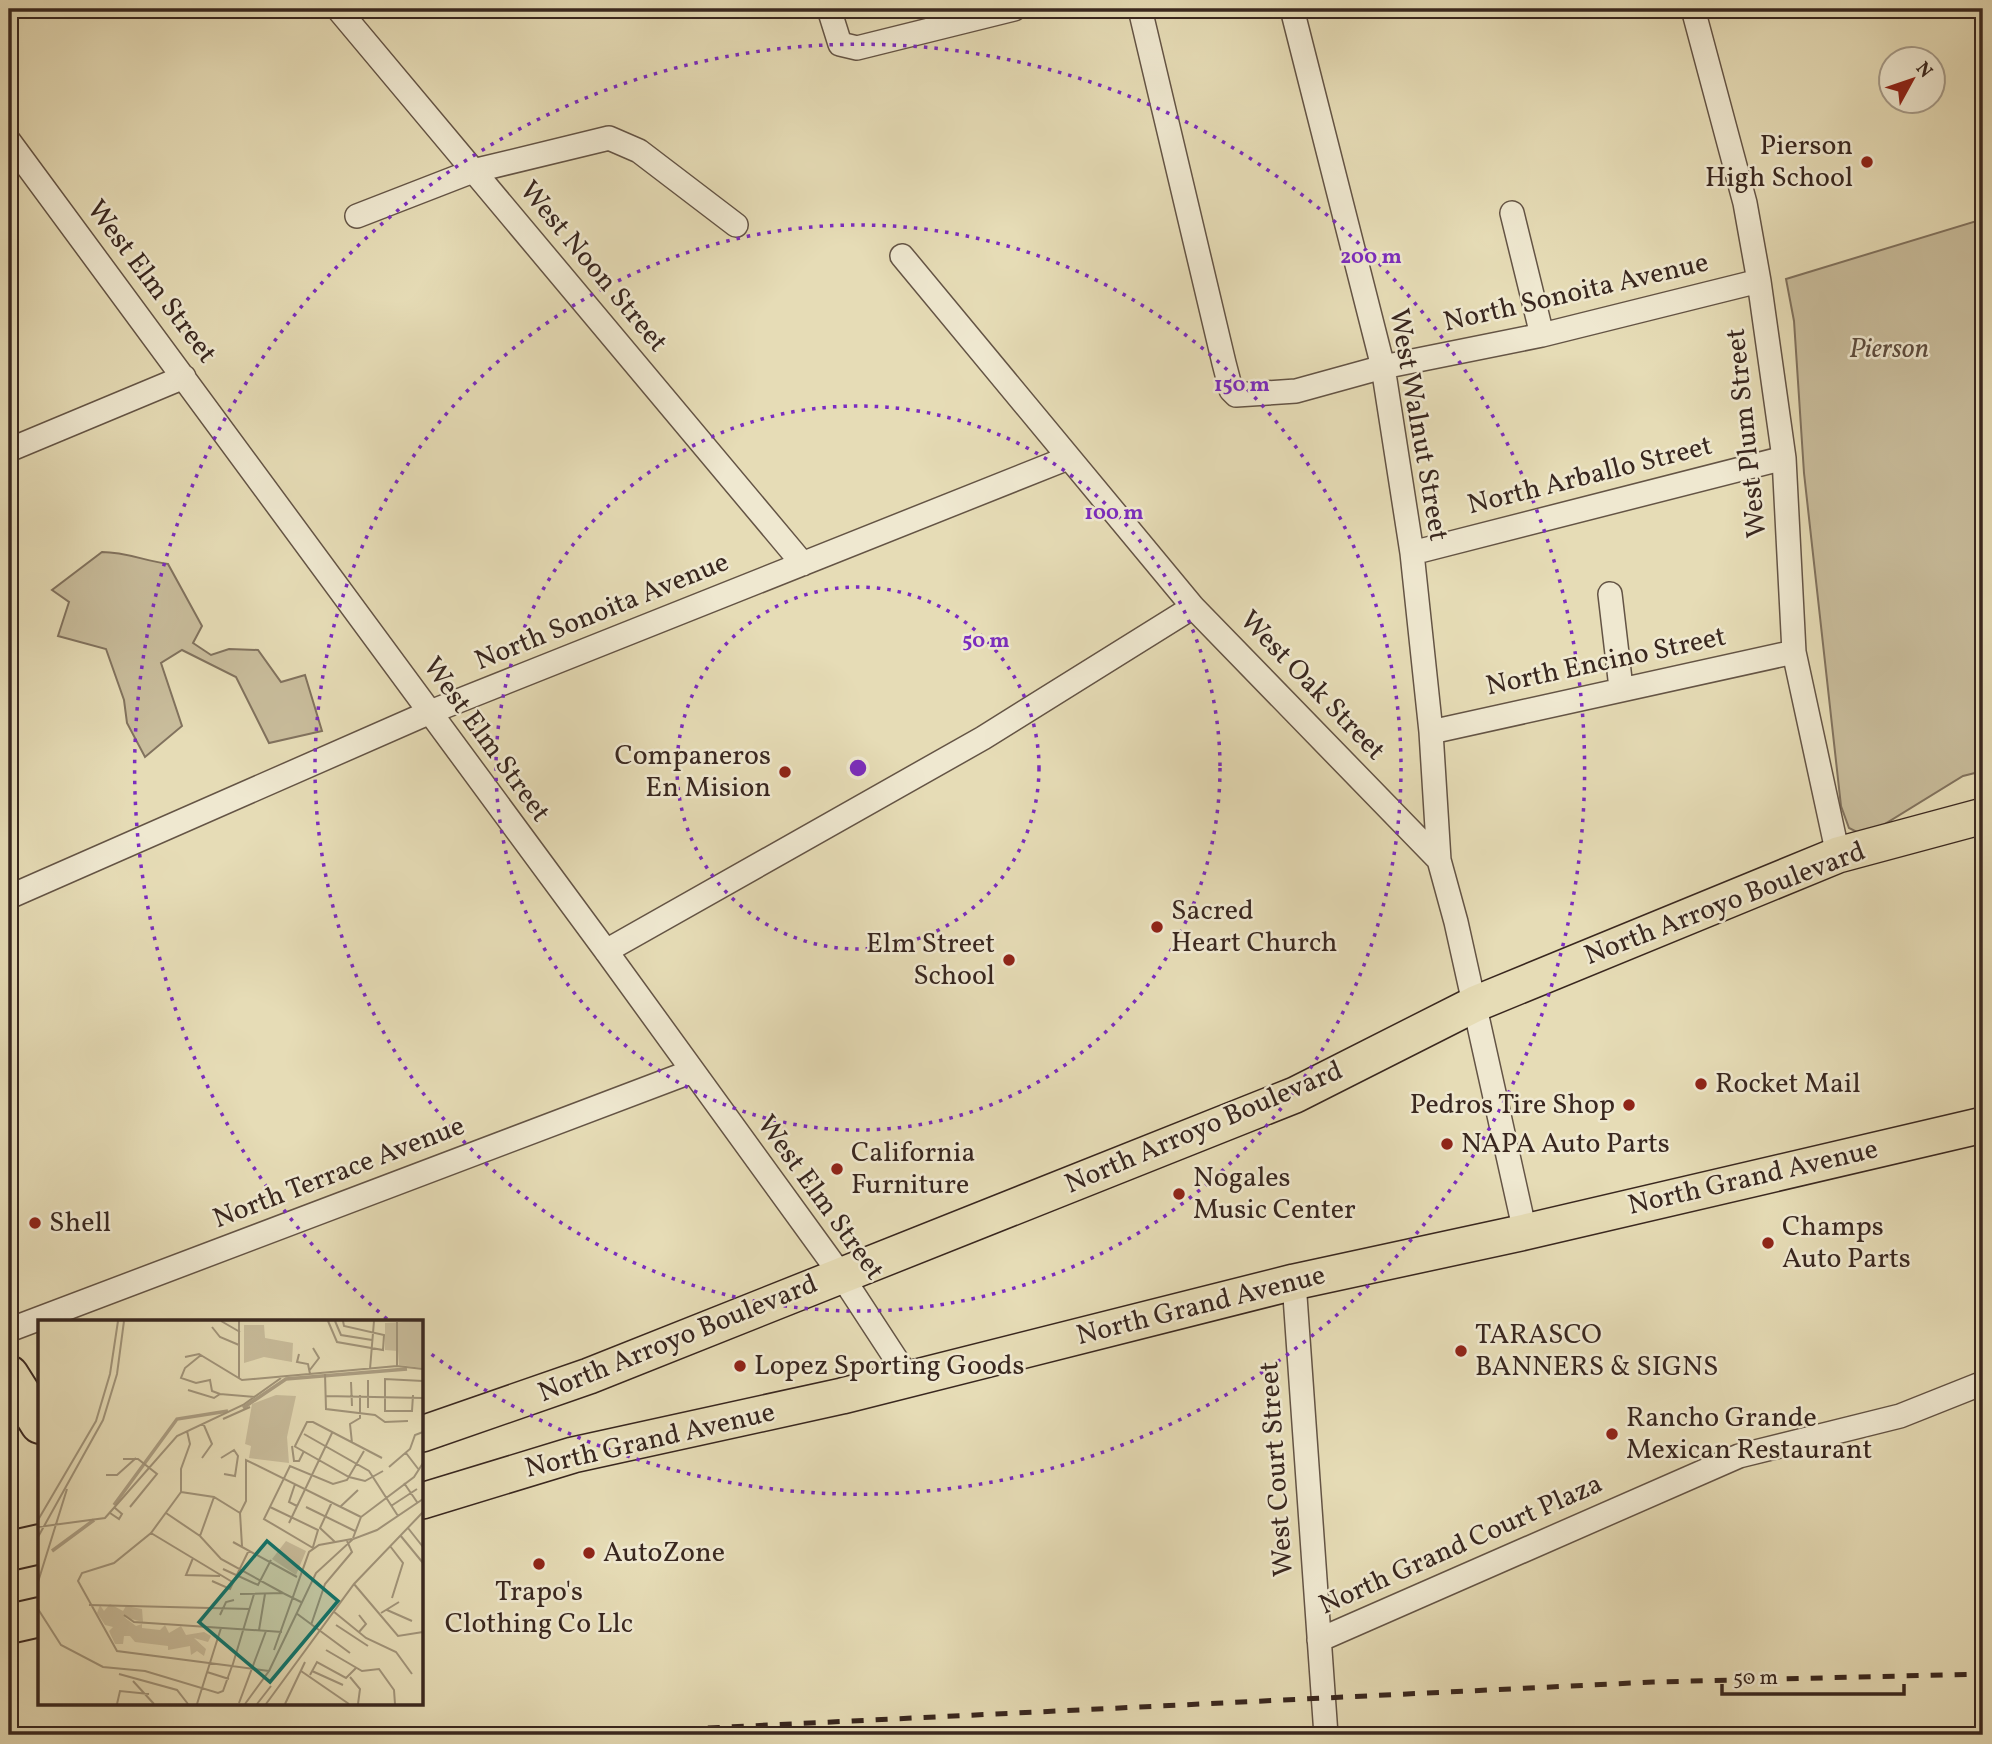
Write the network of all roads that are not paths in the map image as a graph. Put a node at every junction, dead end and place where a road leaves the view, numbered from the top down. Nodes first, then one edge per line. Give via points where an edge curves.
1 (338, 9) edge
2 (829, 9) edge
3 (1014, 9) edge
4 (1140, 9) edge
5 (1292, 9) edge
6 (1693, 9) edge
7 (987, 12) edge
8 (9, 141) edge
9 (473, 171) junction
10 (1512, 213) dead end
11 (357, 216) dead end
12 (736, 225) dead end
13 (902, 257) dead end
14 (1759, 281) junction
15 (1542, 335) junction
16 (1383, 367) junction
17 (184, 377) junction
18 (9, 450) edge
19 (1068, 458) junction
20 (1784, 458) junction
21 (1412, 553) junction
22 (803, 564) junction
23 (1610, 594) dead end
24 (1193, 607) junction
25 (1794, 652) junction
26 (1621, 688) junction
27 (428, 713) junction
28 (1430, 732) junction
29 (1983, 816) edge
30 (1838, 855) junction
31 (1439, 860) junction
32 (9, 897) edge
33 (606, 951) junction
34 (1475, 1004) junction
35 (690, 1072) junction
36 (1983, 1125) edge
37 (1525, 1232) junction
38 (841, 1275) junction
39 (1294, 1282) junction
40 (9, 1330) edge
41 (9, 1375) edge
42 (909, 1379) junction
43 (1983, 1383) edge
44 (38, 1421) edge
45 (424, 1433) edge
46 (424, 1499) edge
47 (38, 1544) edge
48 (9, 1550) edge
49 (38, 1617) edge
50 (9, 1624) edge
51 (1320, 1640) junction
52 (1326, 1735) edge

1 - 9 street, West Noon Street
2 - 7 street via 840,44 857,48
3 - 7 street
4 - 16 street, North Sonoita Avenue via 1231,390 1242,397 1296,391
5 - 16 street, West Walnut Street
6 - 14 street, West Plum Street via 1745,203
8 - 17 street, West Elm Street
9 - 11 street
9 - 12 street via 609,138 639,151
9 - 22 street, West Noon Street
10 - 15 street
13 - 19 street, West Oak Street
14 - 15 street, North Sonoita Avenue
14 - 20 street, West Plum Street
15 - 16 street, North Sonoita Avenue
16 - 21 street, West Walnut Street
17 - 18 street
17 - 27 street, West Elm Street
19 - 22 street, North Sonoita Avenue
19 - 24 street, West Oak Street
20 - 21 street, North Arballo Street
20 - 25 street, West Plum Street
21 - 28 street, West Walnut Street
22 - 27 street, North Sonoita Avenue
23 - 26 street
24 - 31 street, West Oak Street
24 - 33 street via 983,738
25 - 26 street, North Encino Street
25 - 30 street, West Plum Street
26 - 28 street, North Encino Street
27 - 32 street, North Sonoita Avenue
27 - 33 street, West Elm Street
28 - 31 street, West Walnut Street
29 - 30 main road, North Arroyo Boulevard
30 - 34 main road, North Arroyo Boulevard
31 - 34 street
33 - 35 street, West Elm Street
34 - 37 street
34 - 38 main road, North Arroyo Boulevard via 1295,1095
35 - 38 street, West Elm Street
35 - 40 street, North Terrace Avenue
36 - 37 main road, North Grand Avenue
37 - 39 main road, North Grand Avenue
38 - 42 street, West Elm Street
38 - 45 main road, North Arroyo Boulevard via 589,1376
39 - 42 main road, North Grand Avenue
39 - 51 street, West Court Street
41 - 44 highway
42 - 46 main road, North Grand Avenue via 573,1455
43 - 51 street, North Grand Court Plaza via 1900,1416 1739,1456
47 - 48 highway
49 - 50 highway
51 - 52 street, West Court Street

